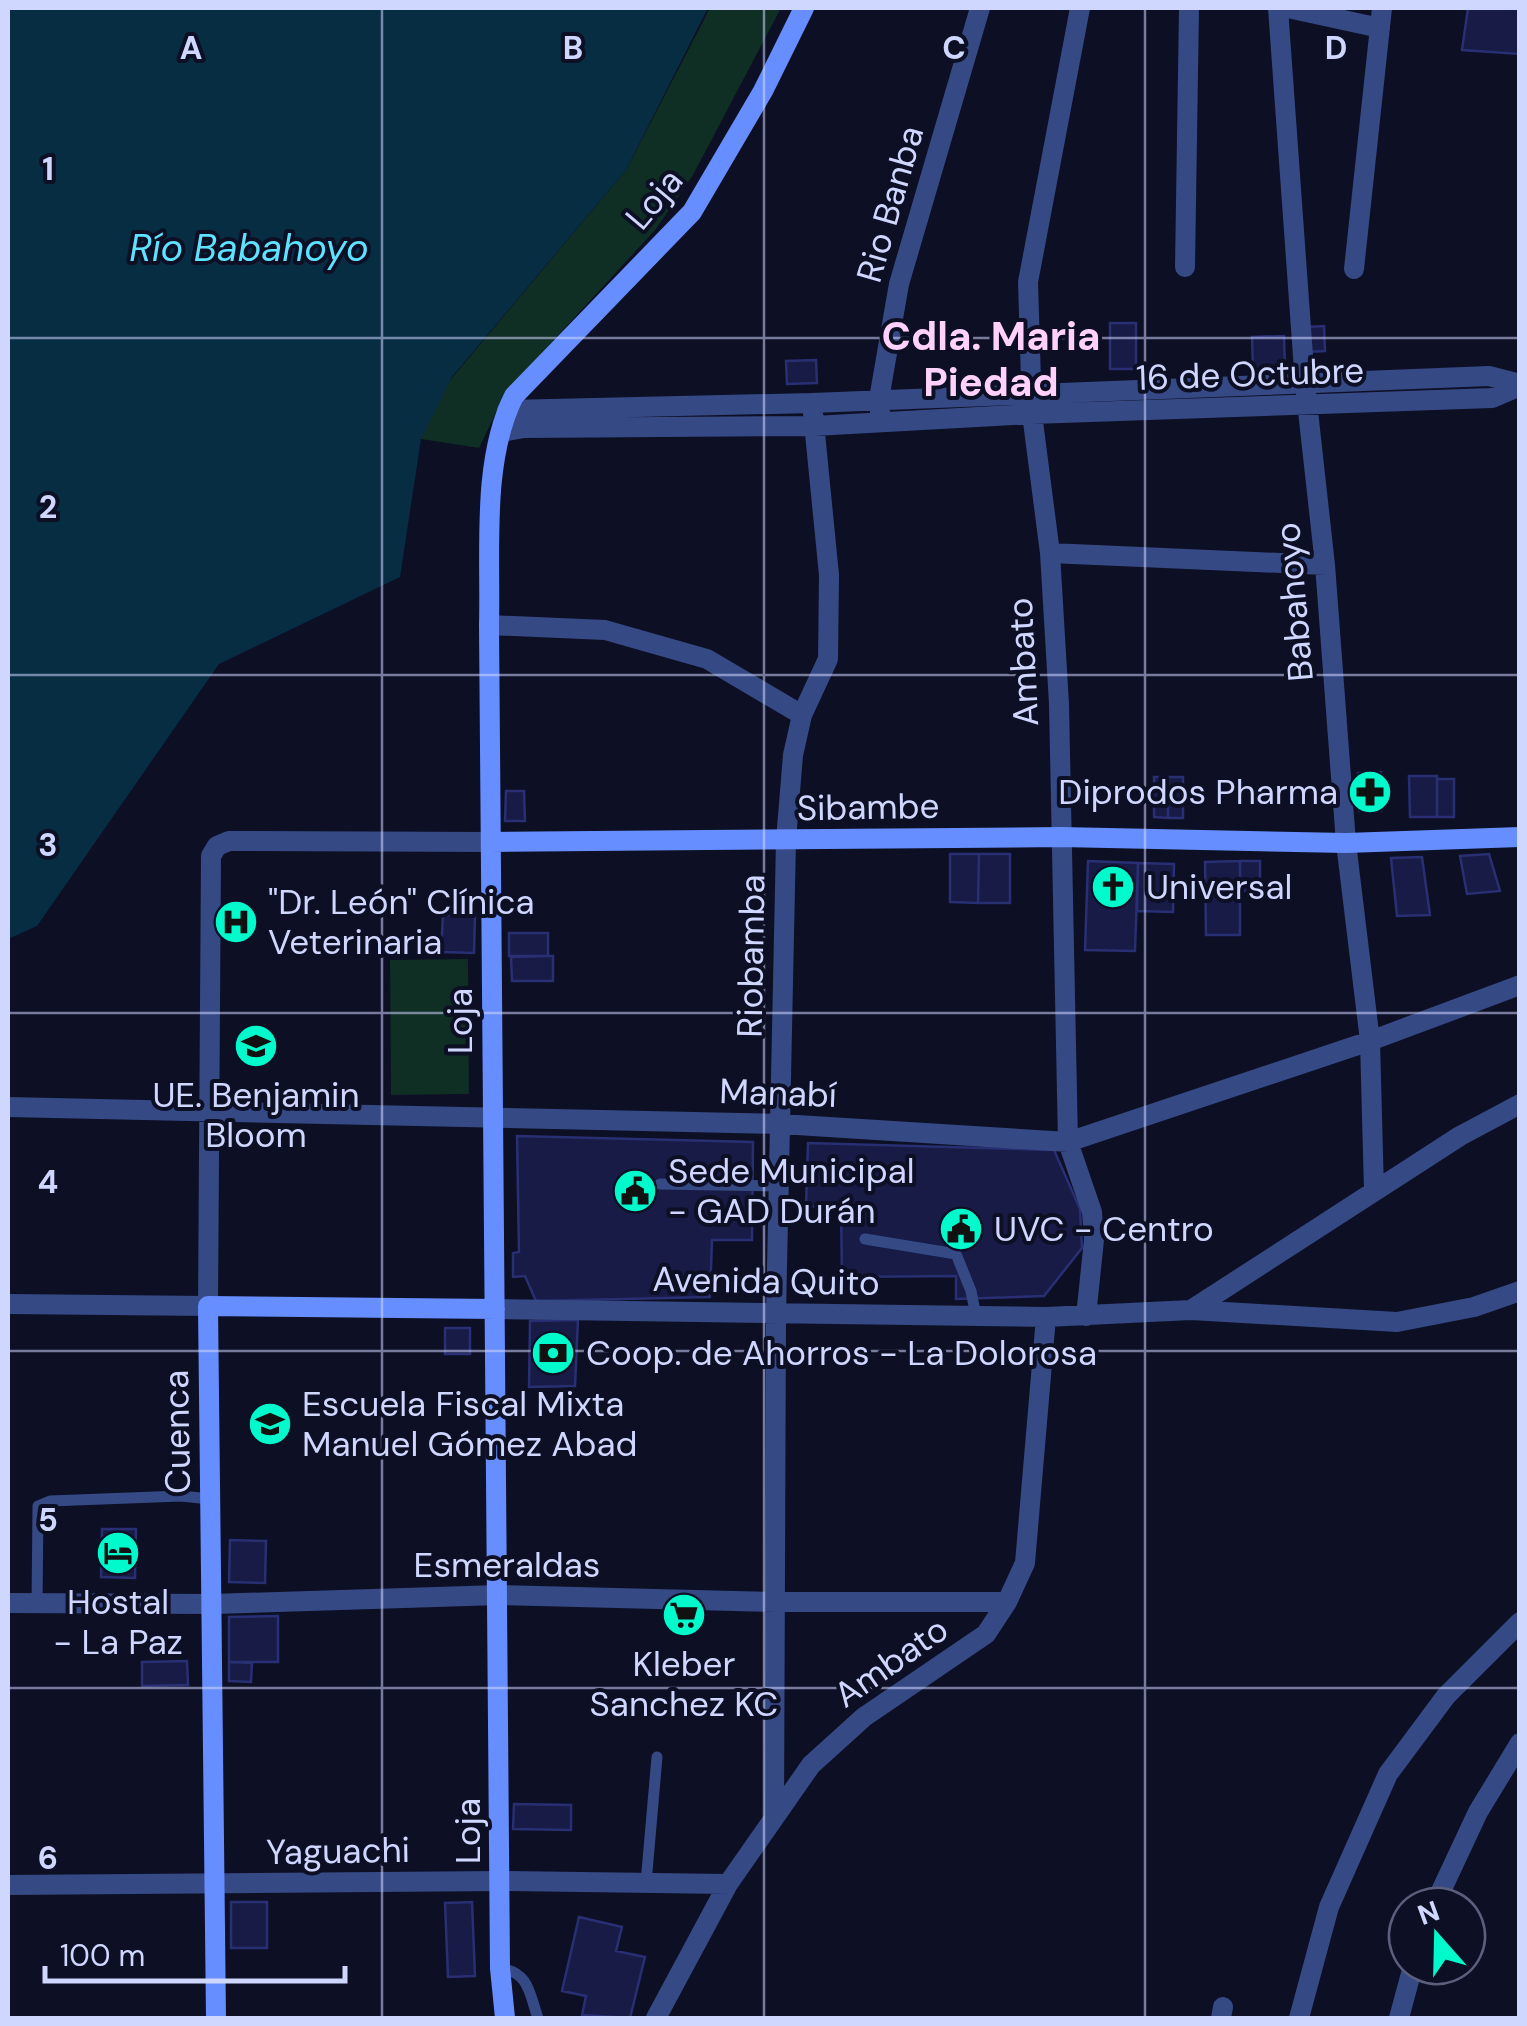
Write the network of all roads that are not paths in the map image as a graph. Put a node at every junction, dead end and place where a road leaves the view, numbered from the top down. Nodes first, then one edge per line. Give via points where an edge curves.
1 (804, 8) edge
2 (980, 8) edge
3 (1080, 8) edge
4 (1189, 8) edge
5 (1278, 8) edge
6 (1288, 8) edge
7 (1381, 18) edge
8 (1186, 267) dead end
9 (1354, 269) dead end
10 (1520, 385) edge
11 (1306, 394) junction
12 (880, 399) junction
13 (812, 404) junction
14 (1032, 404) junction
15 (507, 410) junction
16 (880, 422) junction
17 (814, 426) junction
18 (501, 432) junction
19 (1050, 553) junction
20 (1325, 565) junction
21 (489, 625) junction
22 (802, 715) junction
23 (1061, 837) junction
24 (1520, 837) edge
25 (786, 840) junction
26 (491, 842) junction
27 (1346, 843) junction
28 (217, 846) joint
29 (1520, 985) edge
30 (1370, 1041) junction
31 (1520, 1104) edge
32 (8, 1107) edge
33 (208, 1113) junction
34 (492, 1117) junction
35 (781, 1124) junction
36 (1068, 1142) junction
37 (660, 1184) dead end
38 (779, 1186) junction
39 (1374, 1190) junction
40 (865, 1239) dead end
41 (1520, 1290) edge
42 (8, 1304) edge
43 (208, 1306) junction
44 (495, 1309) junction
45 (1191, 1310) junction
46 (776, 1315) junction
47 (976, 1316) junction
48 (1046, 1316) junction
49 (1086, 1316) junction
50 (210, 1500) junction
51 (499, 1595) junction
52 (776, 1602) junction
53 (1007, 1602) junction
54 (8, 1604) edge
55 (36, 1604) junction
56 (212, 1604) junction
57 (1520, 1622) edge
58 (1520, 1743) edge
59 (657, 1757) dead end
60 (774, 1817) junction
61 (501, 1881) junction
62 (646, 1883) junction
63 (728, 1884) junction
64 (8, 1885) edge
65 (216, 1885) junction
66 (1443, 1886) edge
67 (500, 1968) junction
68 (1407, 1986) edge
69 (216, 2018) edge
70 (505, 2018) edge
71 (538, 2018) edge
72 (656, 2018) edge
73 (1299, 2018) edge
74 (1399, 2018) edge

1 - 15 street, Loja via 692,212
2 - 12 street, Rio Banba via 899,284
3 - 14 street, Ambato via 1028,282
4 - 8 street
5 - 11 street, Babahoyo
6 - 7 street
7 - 9 street
10 - 11 street, 16 de Octubre via 1492,398
11 - 14 street, 16 de Octubre
11 - 20 street, Babahoyo
12 - 13 street, 16 de Octubre
12 - 14 street, 16 de Octubre
12 - 16 street, Rio Banba
13 - 15 street, 16 de Octubre
13 - 17 street, Riobamba
14 - 16 street, 16 de Octubre
14 - 19 street, Ambato
15 - 18 street, Loja
16 - 17 street, 16 de Octubre
17 - 18 street, 16 de Octubre
17 - 22 street, Riobamba via 829,575 828,658
18 - 21 street, Loja via 493,468
19 - 20 street
19 - 23 street, Ambato
20 - 27 street, Babahoyo
21 - 22 street via 622,634 707,659
21 - 26 street, Loja
22 - 25 street, Riobamba
23 - 25 street, Sibambe
23 - 27 street, Sibambe
23 - 36 street, Ambato
24 - 27 street, Sibambe
25 - 26 street, Sibambe
25 - 35 street, Riobamba
26 - 28 street, Sibambe
26 - 34 street, Loja
27 - 30 street, Babahoyo
28 - 33 street, Cuenca
29 - 30 street, Manabí
30 - 36 street, Manabí
30 - 39 street, Babahoyo
31 - 39 street
32 - 33 street, Manabí
33 - 34 street, Manabí
33 - 43 street, Cuenca
34 - 35 street, Manabí
34 - 44 street, Loja
35 - 36 street, Manabí
35 - 38 street, Riobamba
36 - 49 street, Ambato via 1092,1212
37 - 38 lane
38 - 46 street, Riobamba
39 - 45 street
40 - 47 lane via 956,1254
41 - 45 street, Avenida Quito via 1396,1322
42 - 43 street, Avenida Quito
43 - 44 street, Avenida Quito
43 - 50 street, Cuenca
44 - 46 street, Avenida Quito
44 - 51 street, Loja
45 - 49 street, Avenida Quito
46 - 47 street, Avenida Quito
46 - 52 street, Riobamba
47 - 48 street, Avenida Quito
48 - 49 street, Avenida Quito
48 - 53 street, Ambato via 1025,1563
50 - 55 lane via 50,1500 38,1506
50 - 56 street, Cuenca
51 - 52 street, Esmeraldas
51 - 56 street, Esmeraldas
51 - 61 street, Loja
52 - 53 street, Esmeraldas
52 - 60 street, Riobamba
53 - 60 street, Ambato via 986,1634 864,1718 811,1765
54 - 55 street, Esmeraldas
55 - 56 street, Esmeraldas
56 - 65 street, Cuenca
57 - 73 street via 1446,1696 1388,1774 1329,1907
58 - 66 street
59 - 62 lane
60 - 63 street, Ambato
61 - 62 street, Yaguachi
61 - 65 street, Yaguachi
61 - 67 street, Loja
62 - 63 street, Yaguachi
63 - 72 street, Ambato
64 - 65 street, Yaguachi
65 - 69 street, Cuenca
67 - 70 street, Loja
67 - 71 lane via 524,1978
68 - 74 street

